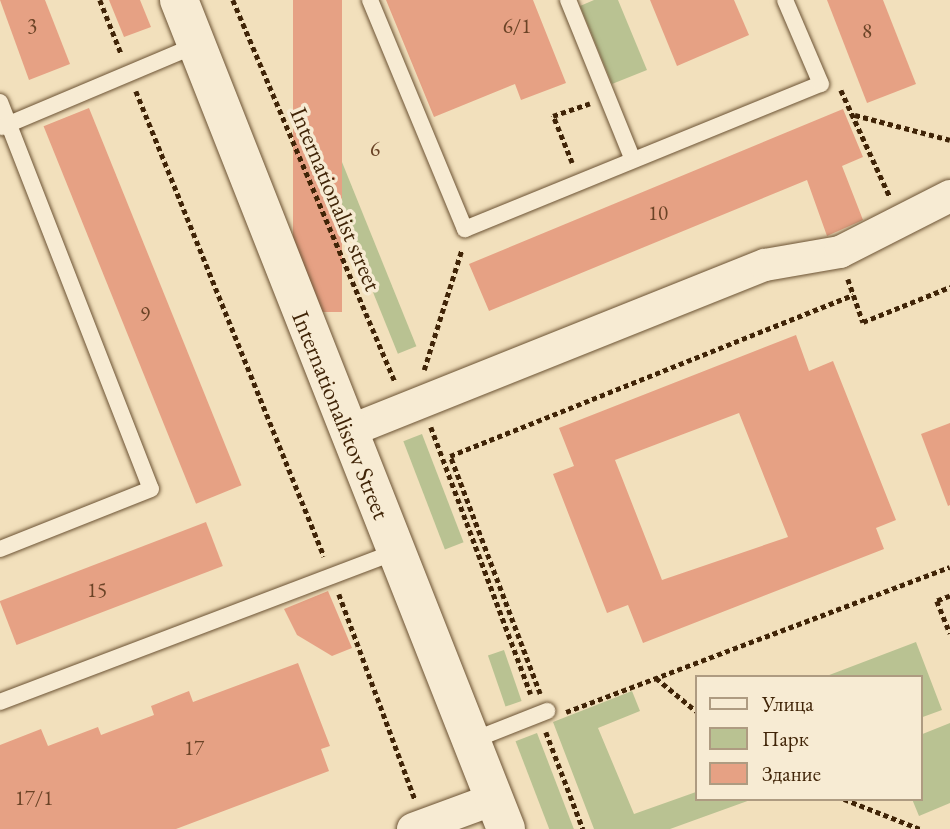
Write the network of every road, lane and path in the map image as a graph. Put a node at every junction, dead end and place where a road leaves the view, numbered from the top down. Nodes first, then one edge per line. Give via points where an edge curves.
1 (100, 0) edge
2 (179, 0) edge
3 (233, 0) edge
4 (370, 0) edge
5 (568, 0) edge
6 (785, 0) edge
7 (196, 45) junction
8 (130, 74) junction
9 (821, 84) junction
10 (607, 96) junction
11 (0, 102) edge
12 (854, 115) junction
13 (5, 126) edge
14 (950, 141) edge
15 (632, 158) junction
16 (579, 181) junction
17 (950, 196) edge
18 (900, 221) junction
19 (465, 229) junction
20 (840, 252) junction
21 (950, 287) edge
22 (853, 295) junction
23 (421, 401) junction
24 (347, 432) junction
25 (0, 549) edge
26 (395, 552) junction
27 (950, 567) edge
28 (332, 576) junction
29 (950, 596) edge
30 (950, 633) edge
31 (656, 678) junction
32 (0, 702) edge
33 (694, 709) edge
34 (543, 712) junction
35 (470, 741) junction
36 (849, 801) edge
37 (500, 814) edge
38 (419, 827) edge
39 (583, 829) edge
40 (920, 829) edge

1 - 8 path
2 - 7 street, Internationalistov Street
3 - 23 path, Internationalist street via 395,382
4 - 19 lane
5 - 10 lane
6 - 9 lane
7 - 8 lane
7 - 24 street, Internationalistov Street
8 - 13 lane
8 - 28 path
9 - 12 path via 840,89
9 - 15 lane
10 - 15 lane
10 - 16 path via 553,116
11 - 13 lane
12 - 14 path
12 - 18 path
13 - 25 lane via 151,489
15 - 16 lane
16 - 19 lane
17 - 18 street
18 - 20 street
19 - 23 path via 458,271 416,392
20 - 22 path
20 - 23 street via 765,265
21 - 22 path via 863,322
22 - 34 path via 450,456
23 - 24 street
23 - 34 path
24 - 26 street, Internationalistov Street
26 - 28 lane
26 - 35 street, Internationalistov Street
27 - 31 path
28 - 32 lane
28 - 38 path
29 - 30 path via 937,601
31 - 33 path
31 - 34 path via 550,718
34 - 35 lane
34 - 39 path
35 - 37 street, Internationalistov Street
36 - 40 path
37 - 38 street

